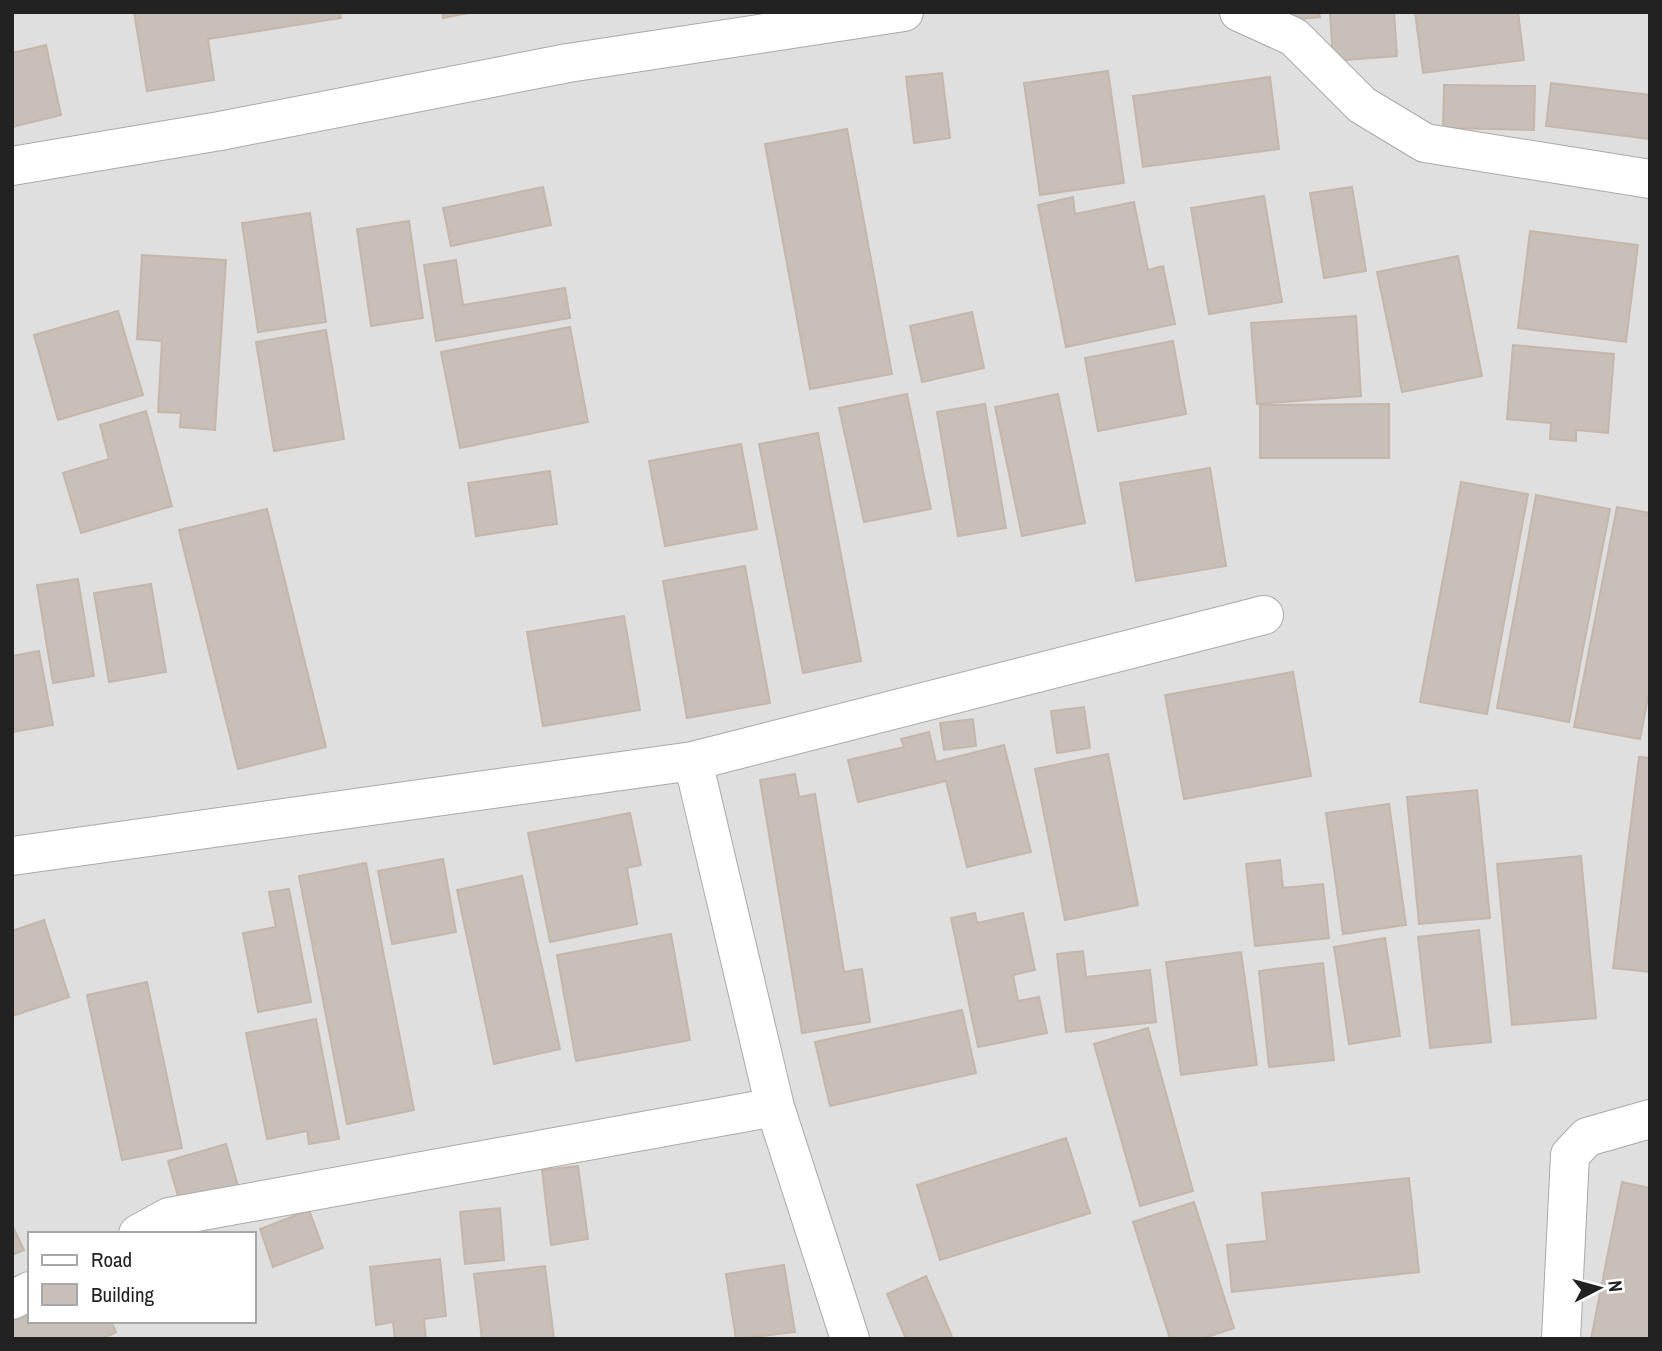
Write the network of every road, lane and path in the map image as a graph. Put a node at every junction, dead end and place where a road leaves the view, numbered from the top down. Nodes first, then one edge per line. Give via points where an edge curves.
1 (904, 12) edge
2 (1238, 12) edge
3 (12, 166) edge
4 (1650, 179) edge
5 (1264, 615) dead end
6 (693, 761) junction
7 (12, 856) edge
8 (775, 1107) junction
9 (1650, 1119) edge
10 (142, 1232) edge
11 (28, 1292) edge
12 (12, 1300) edge
13 (850, 1339) edge
14 (1561, 1339) edge

1 - 3 street via 568,63
2 - 4 street via 1294,37 1362,105 1425,143
5 - 6 street
6 - 7 street
6 - 8 street
8 - 10 street via 169,1217
8 - 13 street
9 - 14 street via 1587,1137 1570,1155
11 - 12 street

